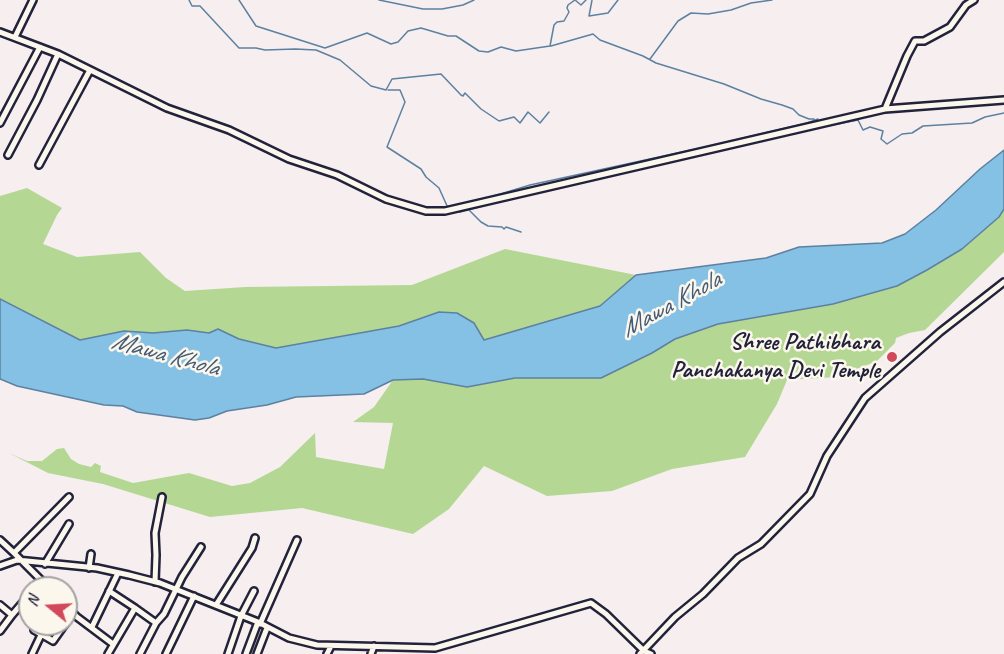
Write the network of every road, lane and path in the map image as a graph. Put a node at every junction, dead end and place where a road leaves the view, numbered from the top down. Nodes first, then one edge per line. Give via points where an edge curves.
1 (33, 0) edge
2 (974, 0) edge
3 (0, 32) edge
4 (15, 37) junction
5 (40, 46) junction
6 (58, 54) junction
7 (90, 70) junction
8 (1004, 100) edge
9 (885, 109) junction
10 (0, 123) edge
11 (8, 155) dead end
12 (39, 165) dead end
13 (1004, 282) edge
14 (69, 497) dead end
15 (162, 497) dead end
16 (69, 524) dead end
17 (255, 538) dead end
18 (0, 540) edge
19 (297, 540) dead end
20 (201, 548) dead end
21 (14, 553) junction
22 (91, 554) dead end
23 (19, 560) junction
24 (45, 564) junction
25 (0, 566) edge
26 (89, 568) junction
27 (118, 573) junction
28 (37, 576) edge
29 (155, 582) junction
30 (176, 590) junction
31 (109, 591) junction
32 (254, 591) dead end
33 (194, 597) junction
34 (0, 605) edge
35 (216, 605) junction
36 (18, 608) edge
37 (135, 608) junction
38 (12, 615) junction
39 (78, 616) edge
40 (242, 616) junction
41 (156, 623) junction
42 (259, 623) junction
43 (92, 627) junction
44 (267, 628) junction
45 (0, 631) edge
46 (41, 636) edge
47 (43, 636) edge
48 (57, 636) edge
49 (113, 644) junction
50 (331, 646) junction
51 (374, 646) junction
52 (642, 652) edge
53 (32, 654) edge
54 (108, 654) edge
55 (140, 654) edge
56 (166, 654) edge
57 (228, 654) edge
58 (246, 654) edge
59 (257, 654) edge
60 (327, 654) edge
61 (370, 654) edge
62 (651, 654) edge

1 - 4 street
2 - 9 street via 950,27 924,41 915,41
3 - 4 street
4 - 5 street
5 - 6 street
5 - 10 street
6 - 7 street
6 - 11 street
7 - 9 street via 167,108 229,130 386,199 426,211 445,211
7 - 12 street
8 - 9 street
13 - 52 street via 865,398 827,456 810,494
14 - 21 street
15 - 29 street via 155,533
16 - 24 street
17 - 35 street
18 - 21 street
19 - 42 street
20 - 30 street
21 - 23 street
22 - 26 street
23 - 24 street
23 - 25 street
23 - 28 street
24 - 26 street
26 - 27 street
27 - 29 street
27 - 31 street
29 - 30 street
30 - 33 street
30 - 41 street
31 - 37 street
31 - 43 street
32 - 40 street
33 - 35 street
33 - 56 street
34 - 38 street
35 - 40 street
36 - 38 street
37 - 41 street
37 - 49 street
38 - 45 street
39 - 43 street
40 - 42 street
40 - 57 street
41 - 55 street
42 - 44 street
42 - 58 street
43 - 49 street
44 - 50 street via 289,638
44 - 59 street
46 - 53 street
47 - 48 street via 53,641
49 - 54 street
50 - 51 street
50 - 60 street
51 - 52 street via 435,648 591,603
51 - 61 street
52 - 62 street

